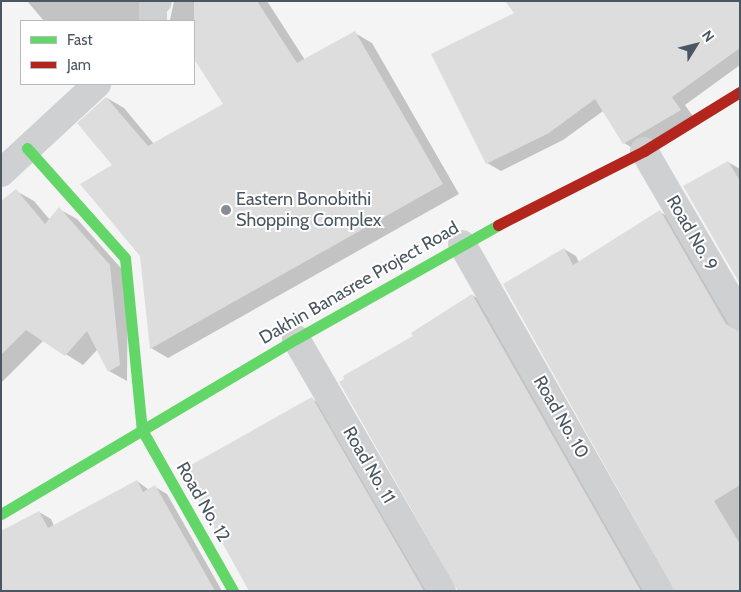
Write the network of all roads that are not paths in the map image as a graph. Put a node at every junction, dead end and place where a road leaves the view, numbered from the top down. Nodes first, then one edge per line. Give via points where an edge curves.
1 (158, 1) edge
2 (153, 20) edge
3 (96, 85) edge
4 (740, 92) edge
5 (27, 148) junction
6 (644, 151) junction
7 (1, 173) edge
8 (462, 244) junction
9 (740, 316) edge
10 (296, 338) junction
11 (142, 430) junction
12 (1, 514) edge
13 (233, 591) edge
14 (442, 591) edge
15 (659, 591) edge

1 - 2 street via 153,5
3 - 5 street
4 - 6 street, Dakhin Banasree Project Road
5 - 7 street
5 - 11 street via 125,258
6 - 8 street, Dakhin Banasree Project Road
6 - 9 street, Road No. 9
8 - 10 street, Dakhin Banasree Project Road
8 - 15 street, Road No. 10
10 - 11 street, Dakhin Banasree Project Road
10 - 14 street, Road No. 11
11 - 12 street, Dakhin Banasree Project Road
11 - 13 street, Road No. 12

